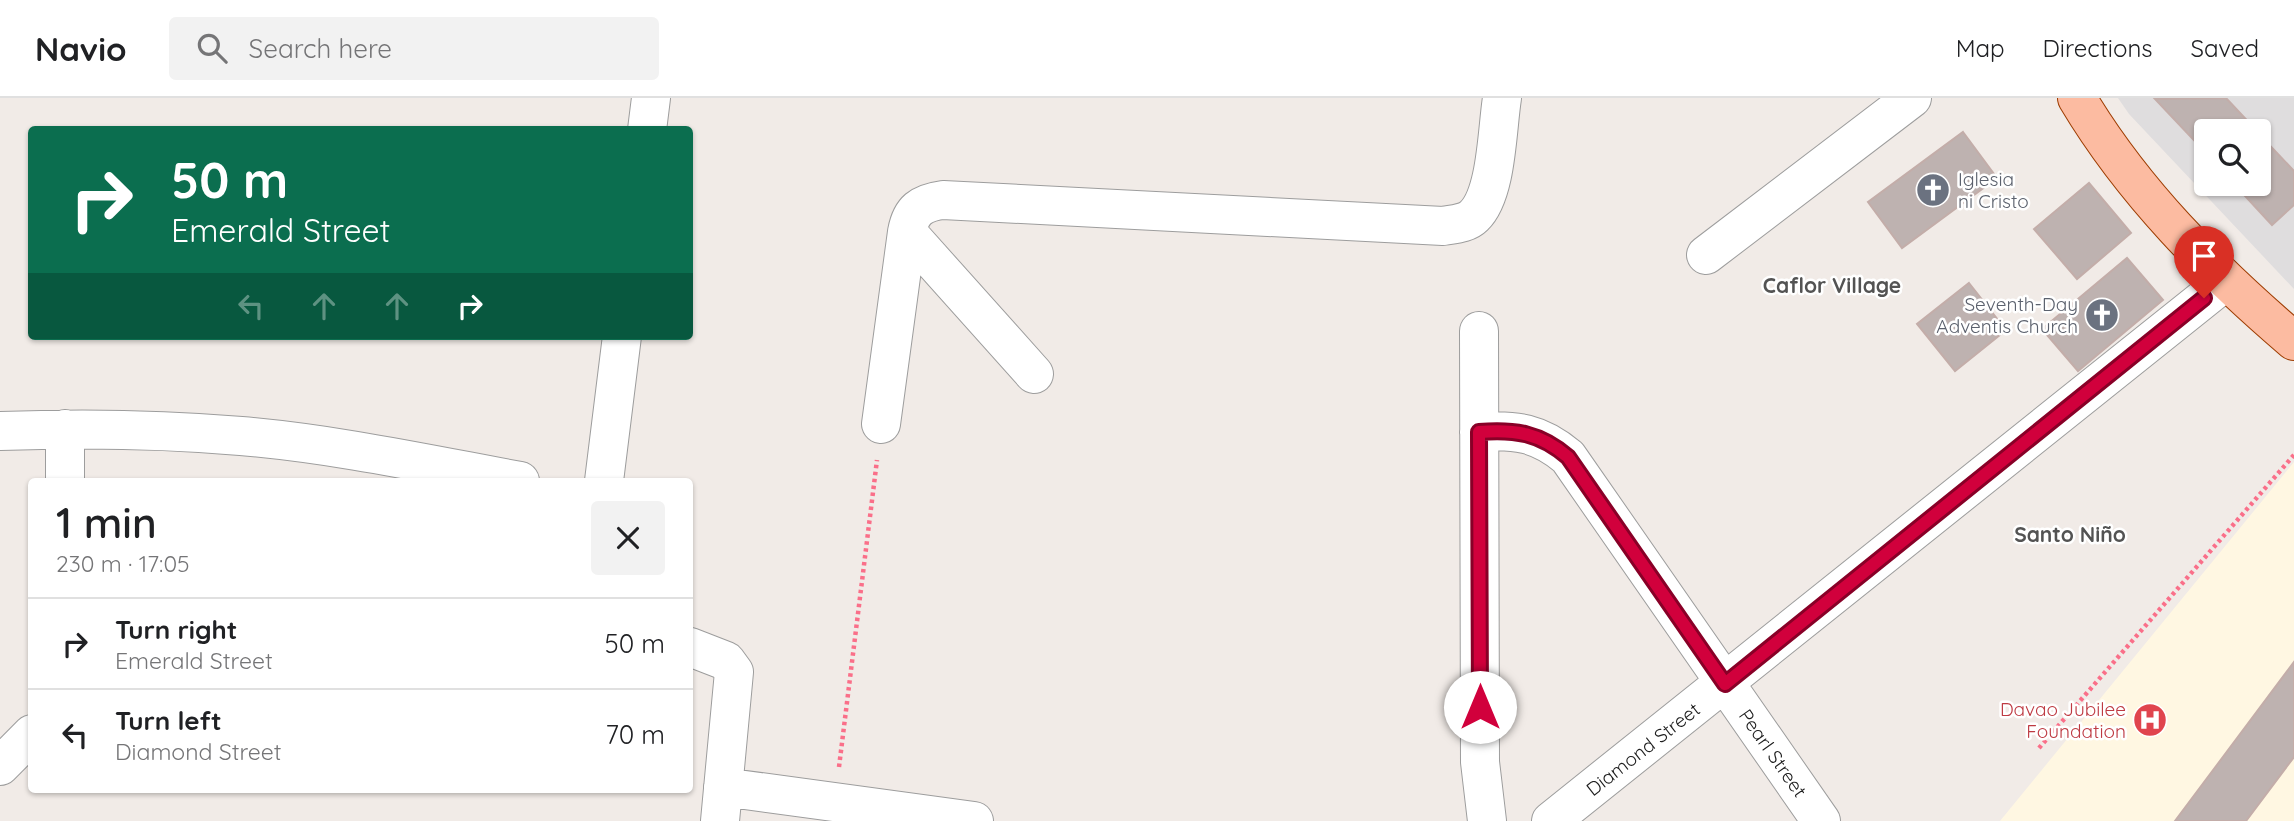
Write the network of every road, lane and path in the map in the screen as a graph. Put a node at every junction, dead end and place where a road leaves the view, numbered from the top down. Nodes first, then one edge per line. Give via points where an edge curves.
1 (651, 98) edge
2 (1502, 98) edge
3 (1912, 98) edge
4 (2077, 98) edge
5 (648, 126) edge
6 (907, 232) junction
7 (1706, 255) dead end
8 (2225, 281) junction
9 (1479, 331) dead end
10 (622, 340) edge
11 (2294, 341) edge
12 (1034, 374) dead end
13 (881, 424) joint
14 (65, 429) junction
15 (0, 431) edge
16 (1479, 432) junction
17 (2294, 455) edge
18 (65, 478) edge
19 (504, 478) edge
20 (604, 478) edge
21 (693, 648) edge
22 (1725, 684) junction
23 (28, 738) edge
24 (2039, 748) dead end
25 (0, 766) edge
26 (835, 803) junction
27 (722, 804) edge
28 (974, 821) edge
29 (1487, 821) edge
30 (1551, 821) edge
31 (1821, 821) edge

1 - 5 street
2 - 6 street via 1489,190 1472,218 1460,223 1443,226 943,200 918,207
3 - 7 street
4 - 8 main road via 2123,169
6 - 12 street
6 - 13 street
8 - 11 main road
8 - 22 street, Diamond Street
9 - 16 street
10 - 20 street
13 - 26 path
14 - 15 street
14 - 18 street
14 - 19 street via 243,436 356,450
16 - 22 street, Pearl Street via 1528,433 1550,442 1568,457
16 - 29 street via 1480,762
17 - 24 path
21 - 27 street via 726,661 734,672
22 - 30 street, Diamond Street
22 - 31 street, Pearl Street
23 - 25 street
26 - 27 street
26 - 28 street

